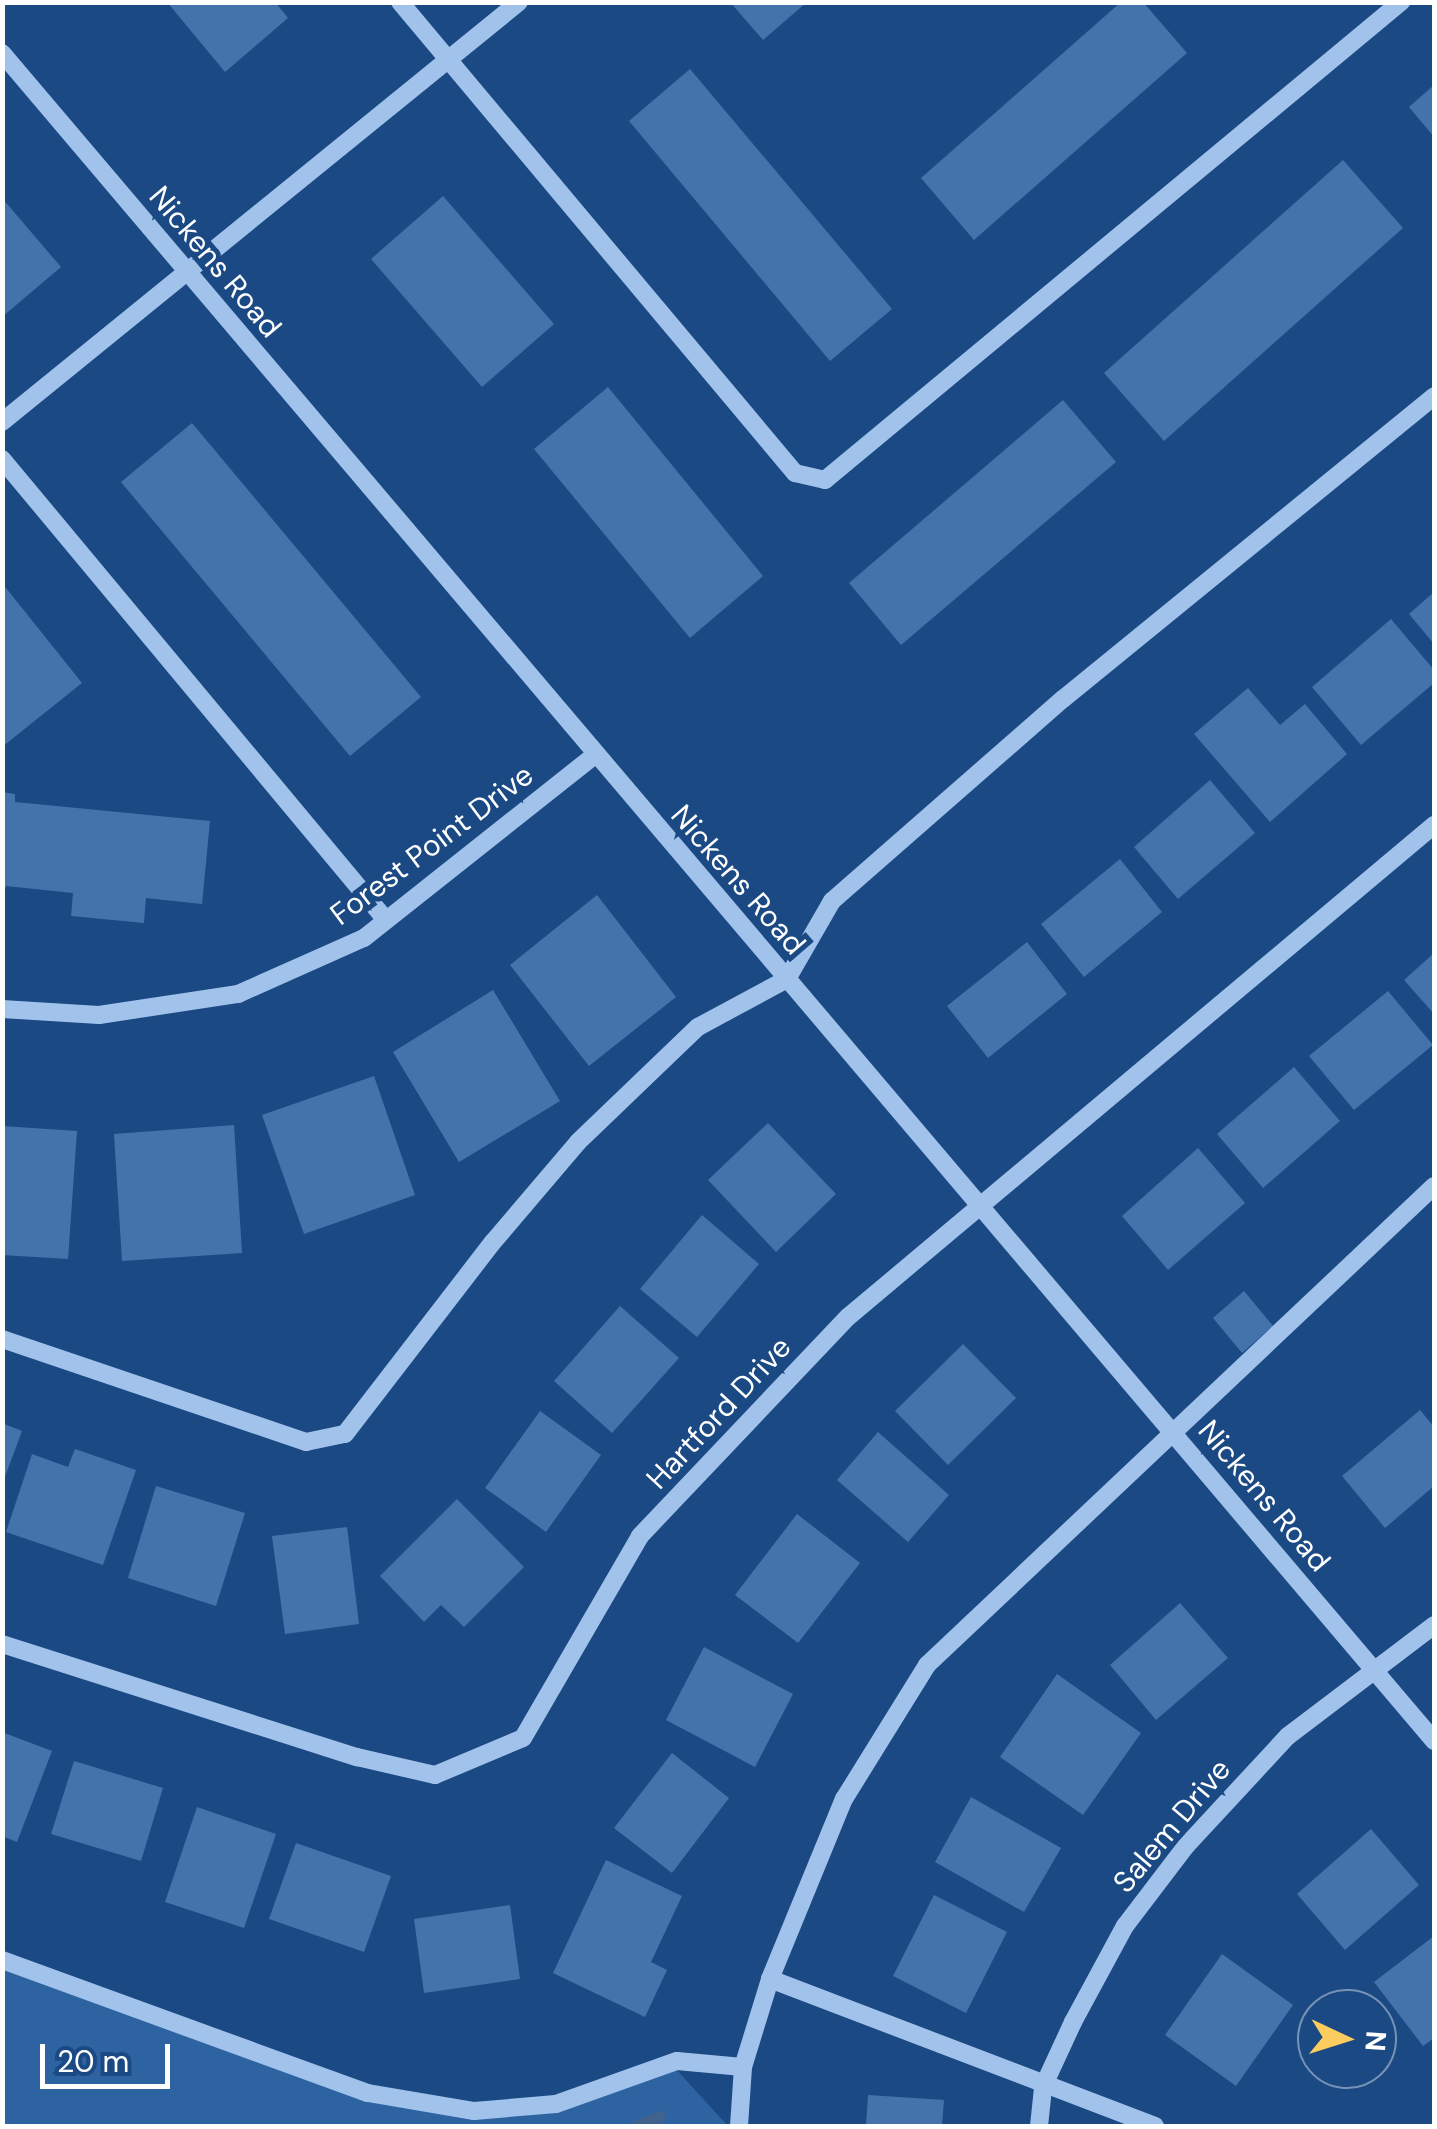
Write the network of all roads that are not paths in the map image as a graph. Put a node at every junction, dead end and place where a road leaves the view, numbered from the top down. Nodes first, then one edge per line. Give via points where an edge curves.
1 (400, 2) edge
2 (518, 2) edge
3 (1401, 2) edge
4 (2, 53) edge
5 (450, 62) junction
6 (189, 274) junction
7 (1434, 396) edge
8 (2, 422) edge
9 (2, 459) edge
10 (595, 755) junction
11 (1434, 825) edge
12 (386, 920) junction
13 (787, 979) junction
14 (2, 1009) edge
15 (1434, 1186) edge
16 (983, 1204) junction
17 (2, 1338) edge
18 (1172, 1430) junction
19 (1434, 1625) edge
20 (2, 1644) edge
21 (1376, 1672) junction
22 (1434, 1742) edge
23 (2, 1960) edge
24 (770, 1979) junction
25 (743, 2068) junction
26 (1044, 2087) junction
27 (739, 2126) edge
28 (1039, 2126) edge
29 (1156, 2126) edge

1 - 5 street
2 - 5 street
3 - 5 street via 825,480 795,474
4 - 6 street, Nickens Road
5 - 6 street
6 - 8 street
6 - 10 street, Nickens Road
7 - 13 street via 1064,699 832,901
9 - 12 street
10 - 12 street, Forest Point Drive
10 - 13 street, Nickens Road
11 - 16 street, Hartford Drive
12 - 14 street, Forest Point Drive via 364,938 238,994 99,1015
13 - 16 street, Nickens Road
13 - 17 street via 698,1027 578,1142 345,1434 306,1442
15 - 18 street
16 - 18 street, Nickens Road
16 - 20 street, Hartford Drive via 848,1317 640,1536 523,1738 434,1774 357,1757
18 - 21 street, Nickens Road
18 - 24 street via 927,1665 844,1799
19 - 21 street, Salem Drive
21 - 22 street, Nickens Road
21 - 26 street, Salem Drive via 1288,1736 1186,1846 1125,1926
23 - 25 street via 368,2093 474,2111 556,2104 677,2061
24 - 25 street
24 - 26 street
25 - 27 street
26 - 28 street, Salem Drive
26 - 29 street

